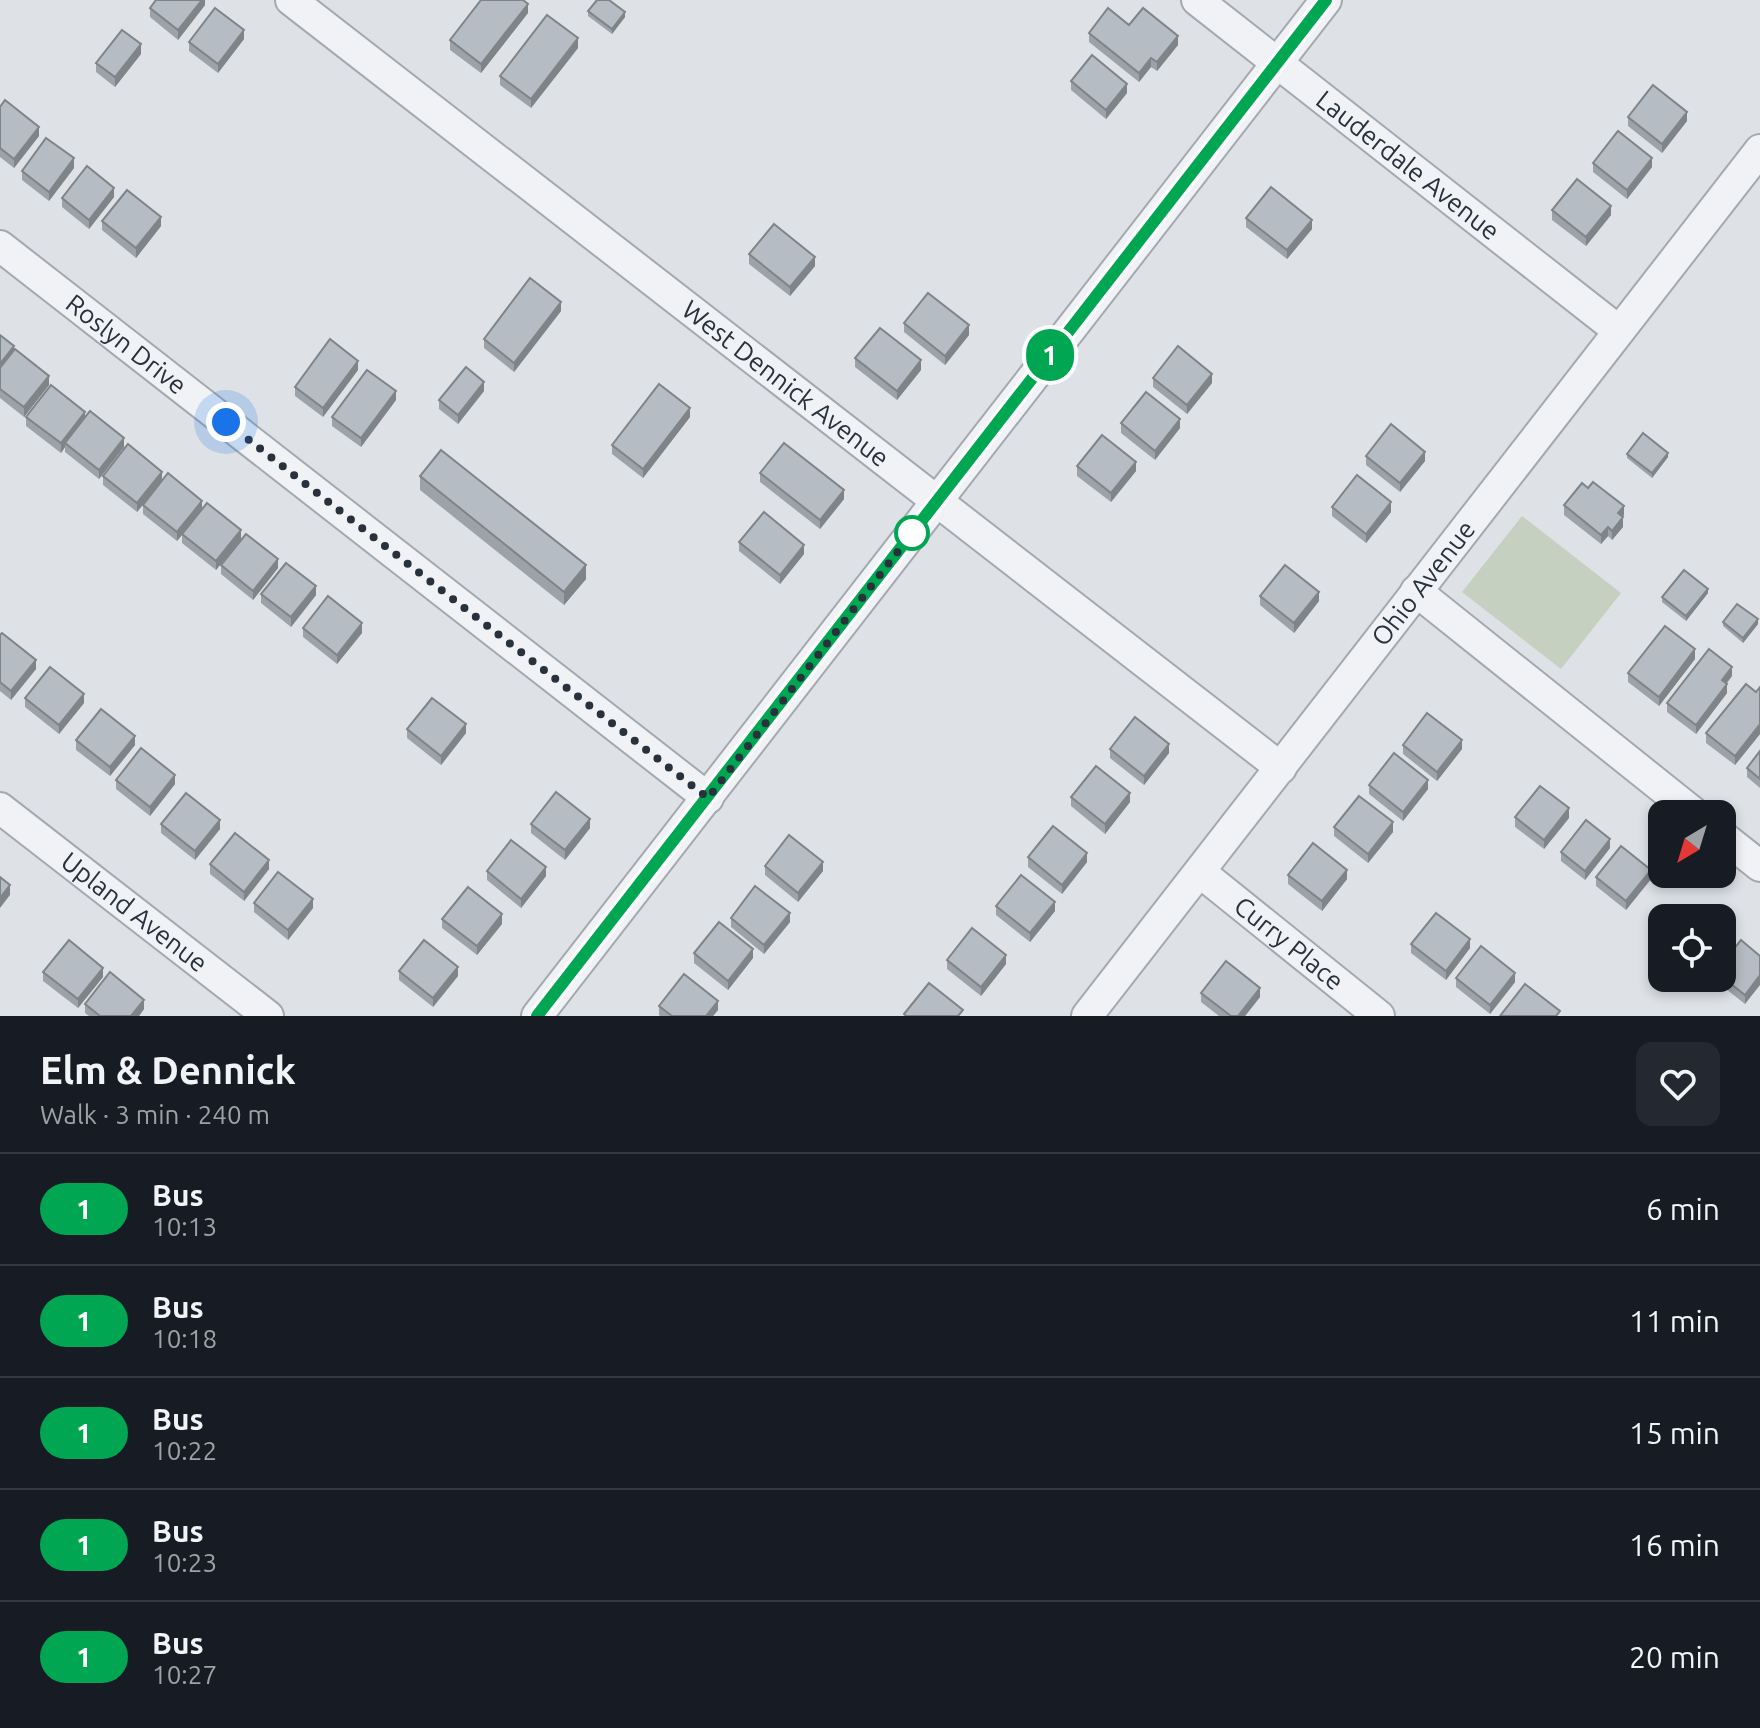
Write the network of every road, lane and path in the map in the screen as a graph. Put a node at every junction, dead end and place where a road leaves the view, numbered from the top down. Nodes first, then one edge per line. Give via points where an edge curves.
1 (291, 0) edge
2 (1197, 0) edge
3 (1326, 0) edge
4 (1277, 63) junction
5 (1760, 150) edge
6 (0, 246) edge
7 (1619, 331) junction
8 (936, 501) junction
9 (1416, 591) junction
10 (1281, 768) junction
11 (708, 798) junction
12 (1677, 800) edge
13 (0, 808) edge
14 (1736, 847) edge
15 (1760, 866) edge
16 (1200, 872) junction
17 (268, 1016) edge
18 (537, 1016) edge
19 (1087, 1016) edge
20 (1379, 1016) edge

1 - 8 street, West Dennick Avenue
2 - 4 street, Lauderdale Avenue
3 - 4 street
4 - 7 street, Lauderdale Avenue
4 - 8 street
5 - 7 street, Ohio Avenue
6 - 11 street, Roslyn Drive
7 - 9 street, Ohio Avenue
8 - 10 street, West Dennick Avenue
8 - 11 street
9 - 10 street, Ohio Avenue
9 - 12 street
10 - 16 street, Ohio Avenue
11 - 18 street
13 - 17 street, Upland Avenue
14 - 15 street
16 - 19 street, Ohio Avenue
16 - 20 street, Curry Place

